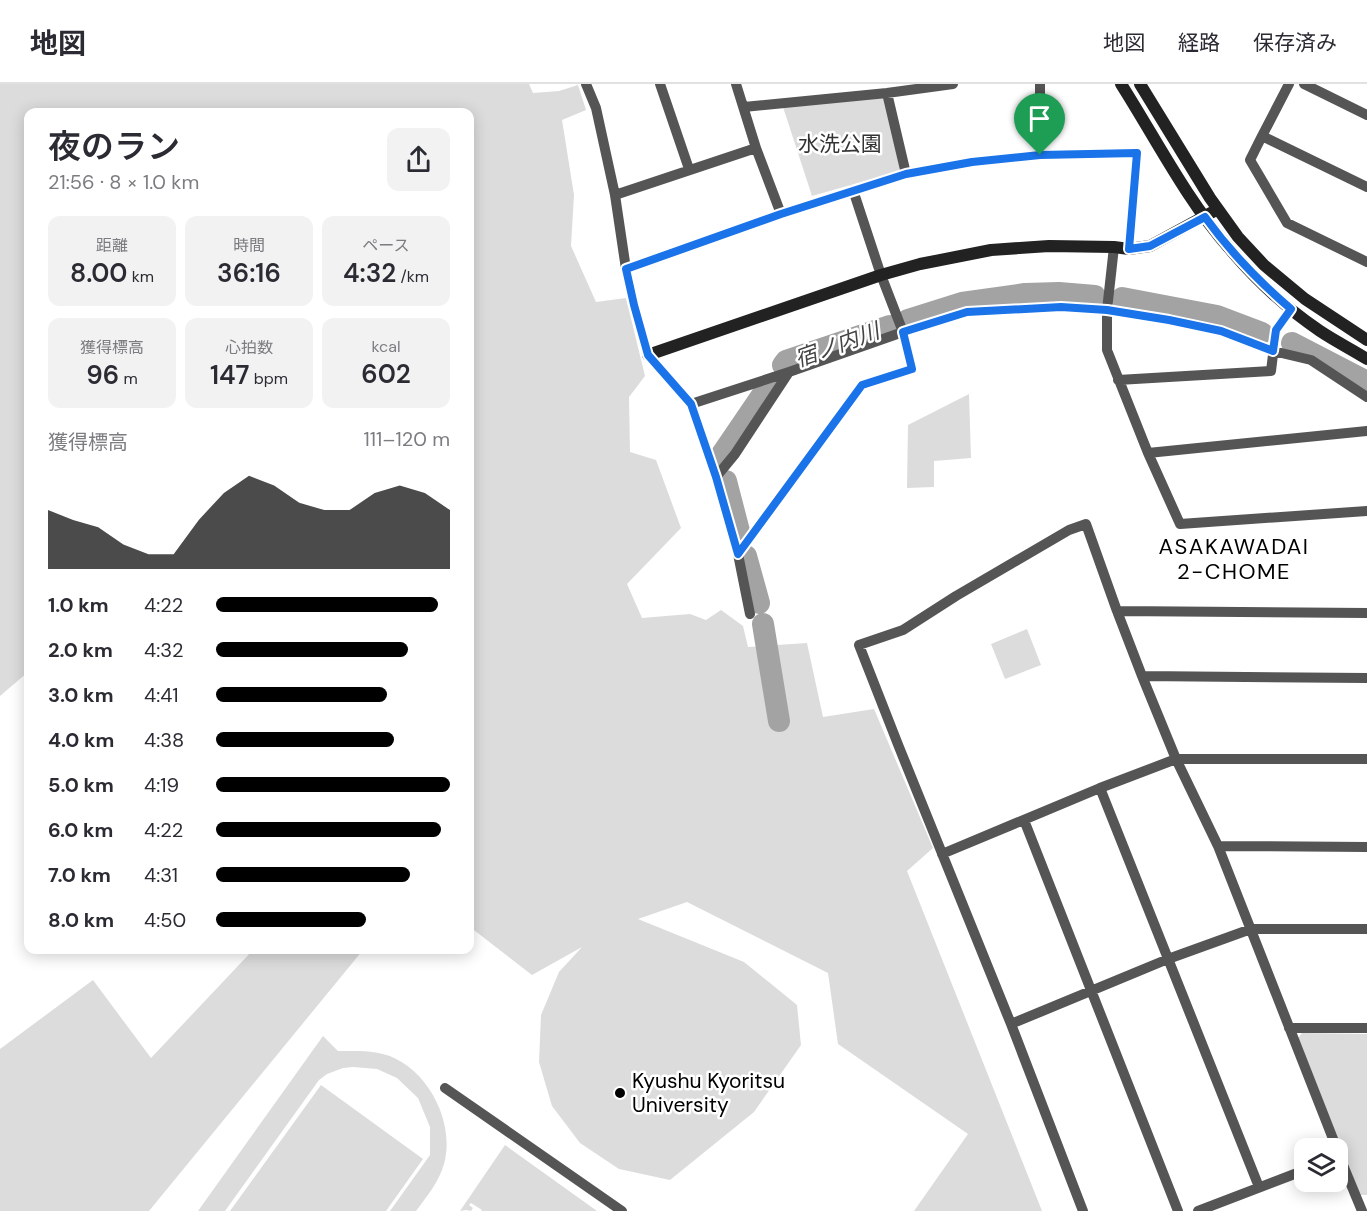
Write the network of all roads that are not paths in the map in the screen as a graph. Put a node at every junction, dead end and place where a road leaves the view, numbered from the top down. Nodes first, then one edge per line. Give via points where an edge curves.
1 (586, 84) edge
2 (660, 84) edge
3 (736, 84) edge
4 (953, 84) edge
5 (1040, 84) edge
6 (1121, 84) edge
7 (1140, 84) edge
8 (1288, 84) edge
9 (1304, 84) edge
10 (887, 93) junction
11 (744, 107) junction
12 (1367, 115) edge
13 (1262, 136) junction
14 (756, 148) junction
15 (1040, 155) junction
16 (689, 169) junction
17 (906, 174) junction
18 (1367, 187) edge
19 (853, 190) junction
20 (615, 195) junction
21 (1218, 209) junction
22 (781, 214) junction
23 (1205, 217) junction
24 (1114, 246) junction
25 (1129, 249) junction
26 (1367, 262) edge
27 (626, 269) junction
28 (881, 275) junction
29 (1291, 309) junction
30 (1107, 310) junction
31 (903, 332) junction
32 (1367, 340) edge
33 (1273, 351) junction
34 (648, 355) junction
35 (1367, 359) edge
36 (789, 372) junction
37 (1119, 380) junction
38 (1367, 397) edge
39 (691, 404) junction
40 (1367, 431) edge
41 (1148, 453) junction
42 (716, 477) junction
43 (1367, 511) edge
44 (738, 554) junction
45 (1117, 611) junction
46 (1367, 613) edge
47 (750, 614) dead end
48 (1142, 676) junction
49 (1367, 678) edge
50 (1176, 759) junction
51 (1367, 759) edge
52 (1100, 788) junction
53 (1024, 820) junction
54 (1218, 846) junction
55 (1367, 847) edge
56 (942, 854) junction
57 (1251, 929) junction
58 (1367, 929) edge
59 (1168, 959) junction
60 (1090, 990) junction
61 (1011, 1024) junction
62 (1289, 1028) junction
63 (1367, 1028) edge
64 (445, 1088) dead end
65 (1332, 1138) edge
66 (1294, 1174) edge
67 (1348, 1178) edge
68 (1259, 1187) junction
69 (622, 1211) edge
70 (1083, 1211) edge
71 (1178, 1211) edge
72 (1198, 1211) edge
73 (1362, 1211) edge

1 - 20 street via 596,108
2 - 16 street
3 - 11 street
4 - 10 street
5 - 15 street
6 - 23 street
7 - 21 street
8 - 13 street
9 - 12 street
10 - 11 street
10 - 17 street
11 - 14 street
13 - 18 street
13 - 26 street via 1250,160 1287,223
14 - 16 street
14 - 22 street
15 - 17 street
15 - 25 street via 1137,153
16 - 20 street
17 - 19 street
19 - 22 street
19 - 28 street
20 - 27 street
21 - 23 street
21 - 32 street via 1264,264 1305,299
22 - 27 street
23 - 25 street via 1150,246
23 - 29 street via 1249,270
24 - 25 street
24 - 28 street via 991,250
24 - 30 street
27 - 34 street
28 - 31 street
28 - 34 street
29 - 33 street via 1276,330
29 - 35 street
30 - 31 street via 1061,307 967,312
30 - 33 street via 1221,331
30 - 37 street via 1107,350
31 - 36 street
31 - 44 street via 912,369 862,385
33 - 37 street via 1271,371
33 - 38 street via 1311,360
34 - 39 street
36 - 39 street
36 - 42 street
37 - 41 street
39 - 42 street
40 - 41 street
41 - 43 street via 1180,524
42 - 44 street
44 - 47 street
45 - 46 street
45 - 48 street
45 - 56 street via 1086,524 1069,530 903,630 859,645
48 - 49 street
48 - 50 street
50 - 51 street
50 - 52 street
50 - 54 street
52 - 53 street
52 - 59 street
53 - 56 street
53 - 60 street
54 - 55 street
54 - 57 street
56 - 61 street
57 - 58 street
57 - 59 street
57 - 62 street
59 - 60 street
59 - 68 street
60 - 61 street
60 - 71 street
61 - 70 street
62 - 63 street
62 - 65 street
64 - 69 street
66 - 68 street
67 - 73 street
68 - 72 street

